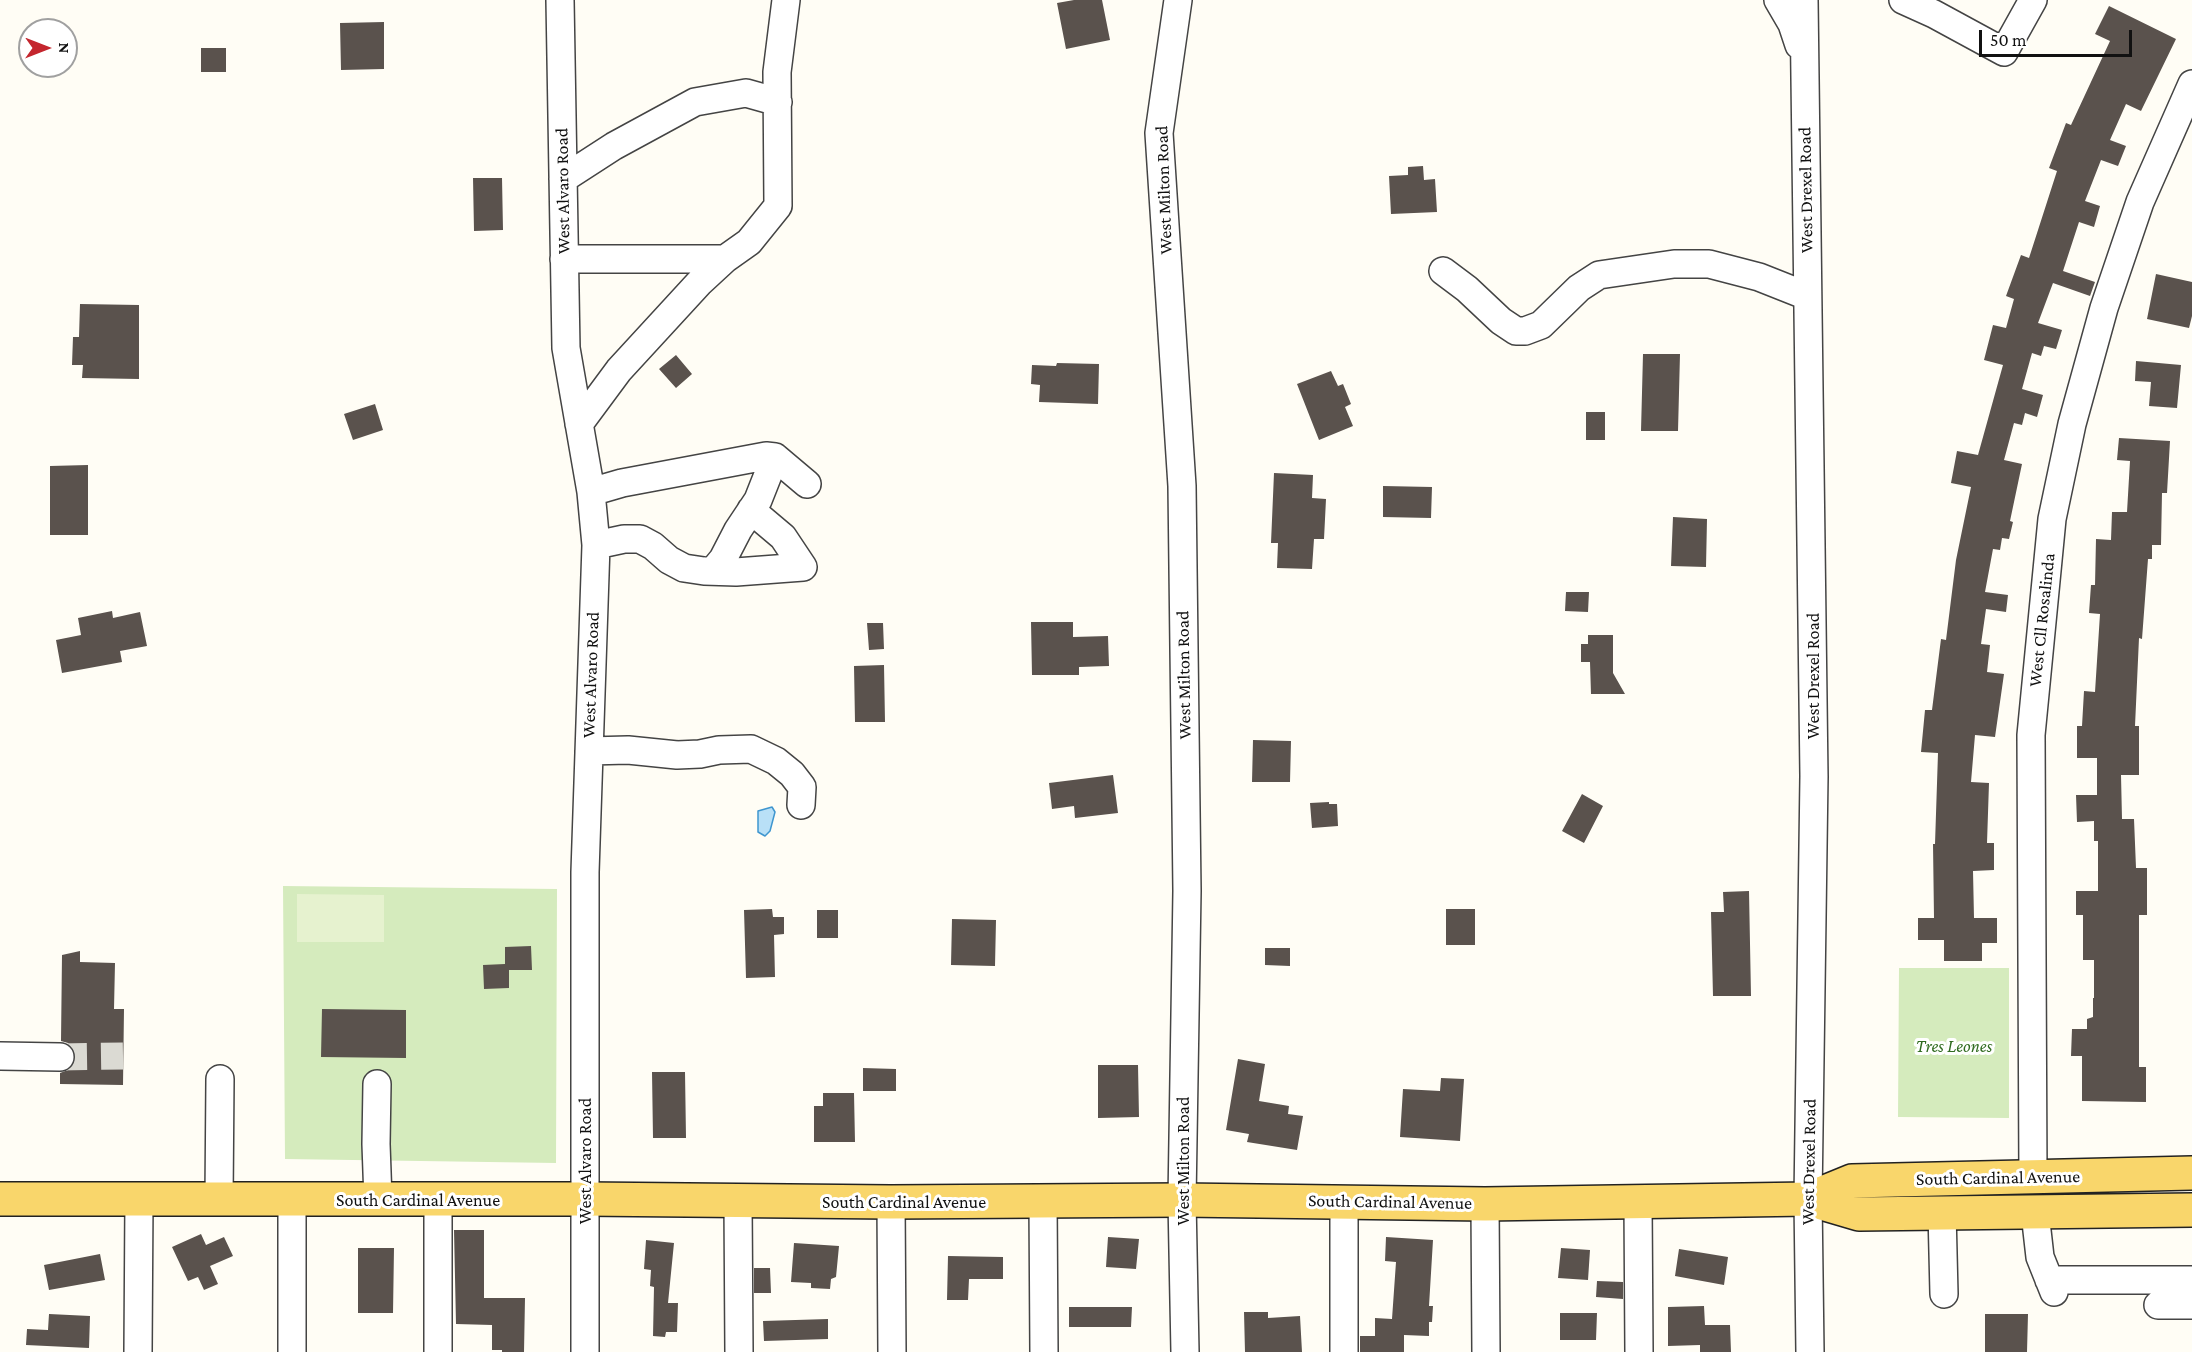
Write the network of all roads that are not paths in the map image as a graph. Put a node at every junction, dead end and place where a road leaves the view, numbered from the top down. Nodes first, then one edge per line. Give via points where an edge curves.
1 (560, 0) edge
2 (786, 0) edge
3 (1178, 0) edge
4 (1778, 0) edge
5 (1804, 0) edge
6 (1903, 0) edge
7 (2033, 0) edge
8 (1805, 63) junction
9 (2192, 84) edge
10 (778, 102) junction
11 (563, 179) junction
12 (564, 259) junction
13 (725, 259) junction
14 (1443, 271) dead end
15 (1807, 296) junction
16 (579, 424) junction
17 (775, 457) junction
18 (807, 484) dead end
19 (591, 492) junction
20 (752, 510) junction
21 (596, 545) junction
22 (713, 571) junction
23 (589, 751) junction
24 (801, 805) dead end
25 (0, 1056) edge
26 (60, 1057) tunnel mouth
27 (220, 1079) dead end
28 (377, 1084) dead end
29 (2192, 1173) edge
30 (2160, 1174) junction
31 (2033, 1178) junction
32 (0, 1199) edge
33 (139, 1199) junction
34 (219, 1199) junction
35 (438, 1199) junction
36 (585, 1199) junction
37 (1808, 1199) junction
38 (292, 1200) junction
39 (378, 1200) junction
40 (1182, 1200) junction
41 (738, 1201) junction
42 (1044, 1201) junction
43 (1344, 1201) junction
44 (891, 1202) junction
45 (1638, 1202) junction
46 (1485, 1204) junction
47 (2192, 1210) edge
48 (2159, 1211) junction
49 (1942, 1212) junction
50 (2035, 1213) junction
51 (2192, 1280) edge
52 (1944, 1294) dead end
53 (2158, 1305) dead end
54 (2192, 1305) edge
55 (138, 1352) edge
56 (292, 1352) edge
57 (438, 1352) edge
58 (585, 1352) edge
59 (739, 1352) edge
60 (892, 1352) edge
61 (1044, 1352) edge
62 (1185, 1352) edge
63 (1344, 1352) edge
64 (1486, 1352) edge
65 (1639, 1352) edge
66 (1810, 1352) edge

1 - 11 street, West Alvaro Road
2 - 10 street via 777,72
3 - 40 street, West Milton Road via 1159,133 1182,486 1187,891
4 - 8 street via 1792,24
5 - 8 street, West Drexel Road
6 - 7 street via 2004,52
8 - 15 street, West Drexel Road
9 - 31 street, West Cll Rosalinda via 2140,202 2104,308 2072,424 2052,519 2031,735
10 - 11 street via 746,93 695,102
10 - 13 street via 778,206 749,242
11 - 12 street, West Alvaro Road
12 - 13 street
12 - 16 street, West Alvaro Road via 566,348
13 - 16 street via 619,370
14 - 15 street via 1516,331 1541,325 1579,288 1599,275 1674,264 1709,264 1759,276
15 - 37 street, West Drexel Road via 1814,776
16 - 19 street, West Alvaro Road
17 - 18 street
17 - 19 street via 622,483
17 - 20 street
19 - 21 street, West Alvaro Road
20 - 22 street
20 - 22 street via 783,537 803,567
21 - 22 street via 640,539 684,568
21 - 23 street, West Alvaro Road
23 - 24 street via 628,750 677,756 751,749 792,774 802,787
23 - 36 street, West Alvaro Road
25 - 26 street
27 - 34 street
28 - 39 street
29 - 30 main road, South Cardinal Avenue
30 - 31 main road, South Cardinal Avenue
30 - 48 street
31 - 37 main road, South Cardinal Avenue via 1852,1181
32 - 33 main road, South Cardinal Avenue
33 - 34 main road, South Cardinal Avenue
33 - 55 street
34 - 38 main road, South Cardinal Avenue
35 - 36 main road, South Cardinal Avenue
35 - 39 main road, South Cardinal Avenue
35 - 57 street
36 - 41 main road, South Cardinal Avenue
36 - 58 street, West Alvaro Road
37 - 45 main road, South Cardinal Avenue
37 - 49 main road, South Cardinal Avenue via 1859,1214
37 - 66 street, West Drexel Road
38 - 39 main road, South Cardinal Avenue
38 - 56 street
40 - 42 main road, South Cardinal Avenue
40 - 43 main road, South Cardinal Avenue
40 - 62 street, West Milton Road
41 - 44 main road, South Cardinal Avenue
41 - 59 street
42 - 44 main road, South Cardinal Avenue
42 - 61 street
43 - 46 main road, South Cardinal Avenue
43 - 63 street
44 - 60 street
45 - 46 main road, South Cardinal Avenue
45 - 65 street
46 - 64 street
47 - 48 main road, South Cardinal Avenue
48 - 50 main road, South Cardinal Avenue
49 - 50 main road, South Cardinal Avenue
49 - 52 street
50 - 51 street via 2040,1257 2052,1286
53 - 54 street

